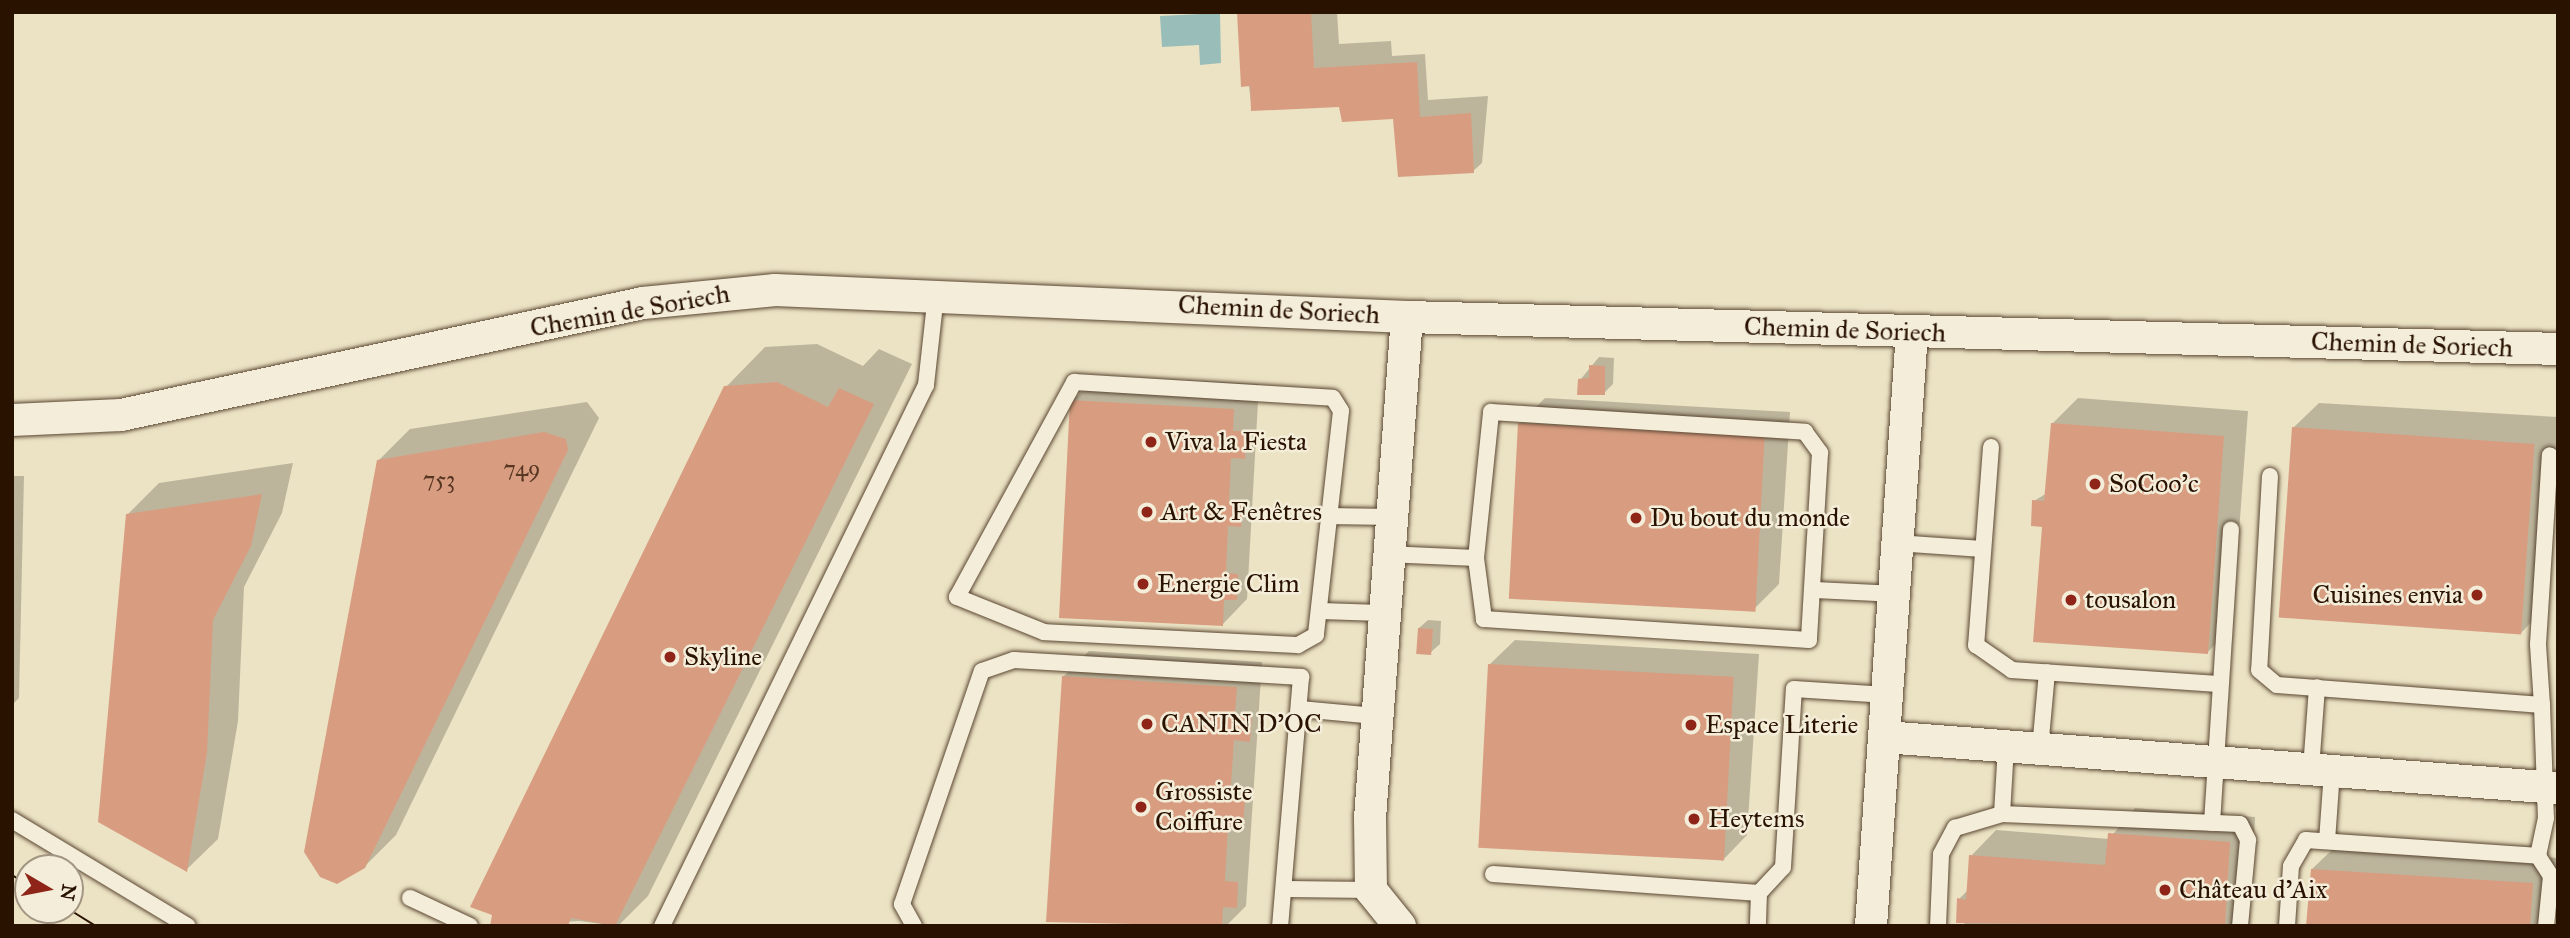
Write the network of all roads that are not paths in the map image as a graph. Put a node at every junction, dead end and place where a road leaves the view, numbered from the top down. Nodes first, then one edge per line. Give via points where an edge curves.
1 (936, 294) junction
2 (1407, 317) junction
3 (1912, 332) junction
4 (2558, 349) edge
5 (12, 419) edge
6 (1991, 447) dead end
7 (2550, 455) dead end
8 (2270, 476) dead end
9 (1328, 516) junction
10 (1392, 517) junction
11 (2231, 530) dead end
12 (1897, 543) junction
13 (1982, 550) junction
14 (1386, 554) junction
15 (1476, 558) junction
16 (1812, 590) junction
17 (1894, 594) junction
18 (1321, 611) junction
19 (1381, 613) junction
20 (2047, 672) junction
21 (2218, 684) junction
22 (2317, 687) junction
23 (1887, 695) junction
24 (2542, 705) junction
25 (1300, 709) junction
26 (1376, 716) junction
27 (1884, 737) junction
28 (2006, 746) junction
29 (2039, 749) junction
30 (2214, 762) junction
31 (2322, 770) junction
32 (2549, 788) edge
33 (2001, 814) junction
34 (12, 820) edge
35 (2211, 823) junction
36 (2327, 841) junction
37 (2538, 856) junction
38 (1493, 874) dead end
39 (1286, 889) junction
40 (1371, 890) junction
41 (1759, 893) junction
42 (410, 898) dead end
43 (188, 926) edge
44 (470, 926) edge
45 (662, 926) edge
46 (914, 926) edge
47 (1280, 926) edge
48 (1400, 926) edge
49 (1758, 926) edge
50 (1871, 926) edge
51 (1938, 926) edge
52 (2240, 926) edge
53 (2287, 926) edge
54 (2546, 926) edge

1 - 2 street, Chemin de Soriech
1 - 5 street, Chemin de Soriech via 775,290 643,303 228,396 121,415
1 - 45 lane via 926,385
2 - 3 street, Chemin de Soriech
2 - 10 street
3 - 4 street, Chemin de Soriech
3 - 12 street
6 - 13 lane
7 - 24 lane via 2538,644
8 - 22 lane via 2259,670 2277,685
9 - 10 lane
9 - 18 lane
9 - 18 lane via 1341,411 1333,398 1074,382 957,597 1044,632 1298,645 1316,635
10 - 14 street
11 - 21 lane
12 - 13 lane
12 - 17 street
13 - 20 lane via 1976,645 2012,670
14 - 15 lane
14 - 19 street
15 - 16 lane via 1484,620 1809,640
15 - 16 lane via 1491,412 1805,432 1820,453
16 - 17 lane
17 - 23 street
18 - 19 lane
19 - 26 street
20 - 21 lane
20 - 29 lane
21 - 30 lane
22 - 24 lane
22 - 31 lane
23 - 27 street
23 - 41 lane via 1794,689 1783,867
24 - 32 lane
25 - 26 lane
25 - 39 lane
25 - 46 lane via 1301,677 1014,660 982,671 902,904
26 - 40 street
27 - 28 street
27 - 50 street
28 - 29 street
28 - 33 lane
29 - 30 street
30 - 31 street
30 - 35 lane
31 - 32 street
31 - 36 lane
32 - 37 lane
33 - 35 lane
33 - 51 lane via 1955,828 1941,854
34 - 43 lane
35 - 52 lane via 2240,824 2248,840
36 - 37 lane
36 - 53 lane via 2306,840 2291,866
37 - 54 lane via 2551,876
38 - 41 lane
39 - 40 lane
39 - 47 lane
40 - 48 street
41 - 49 lane
42 - 44 lane

